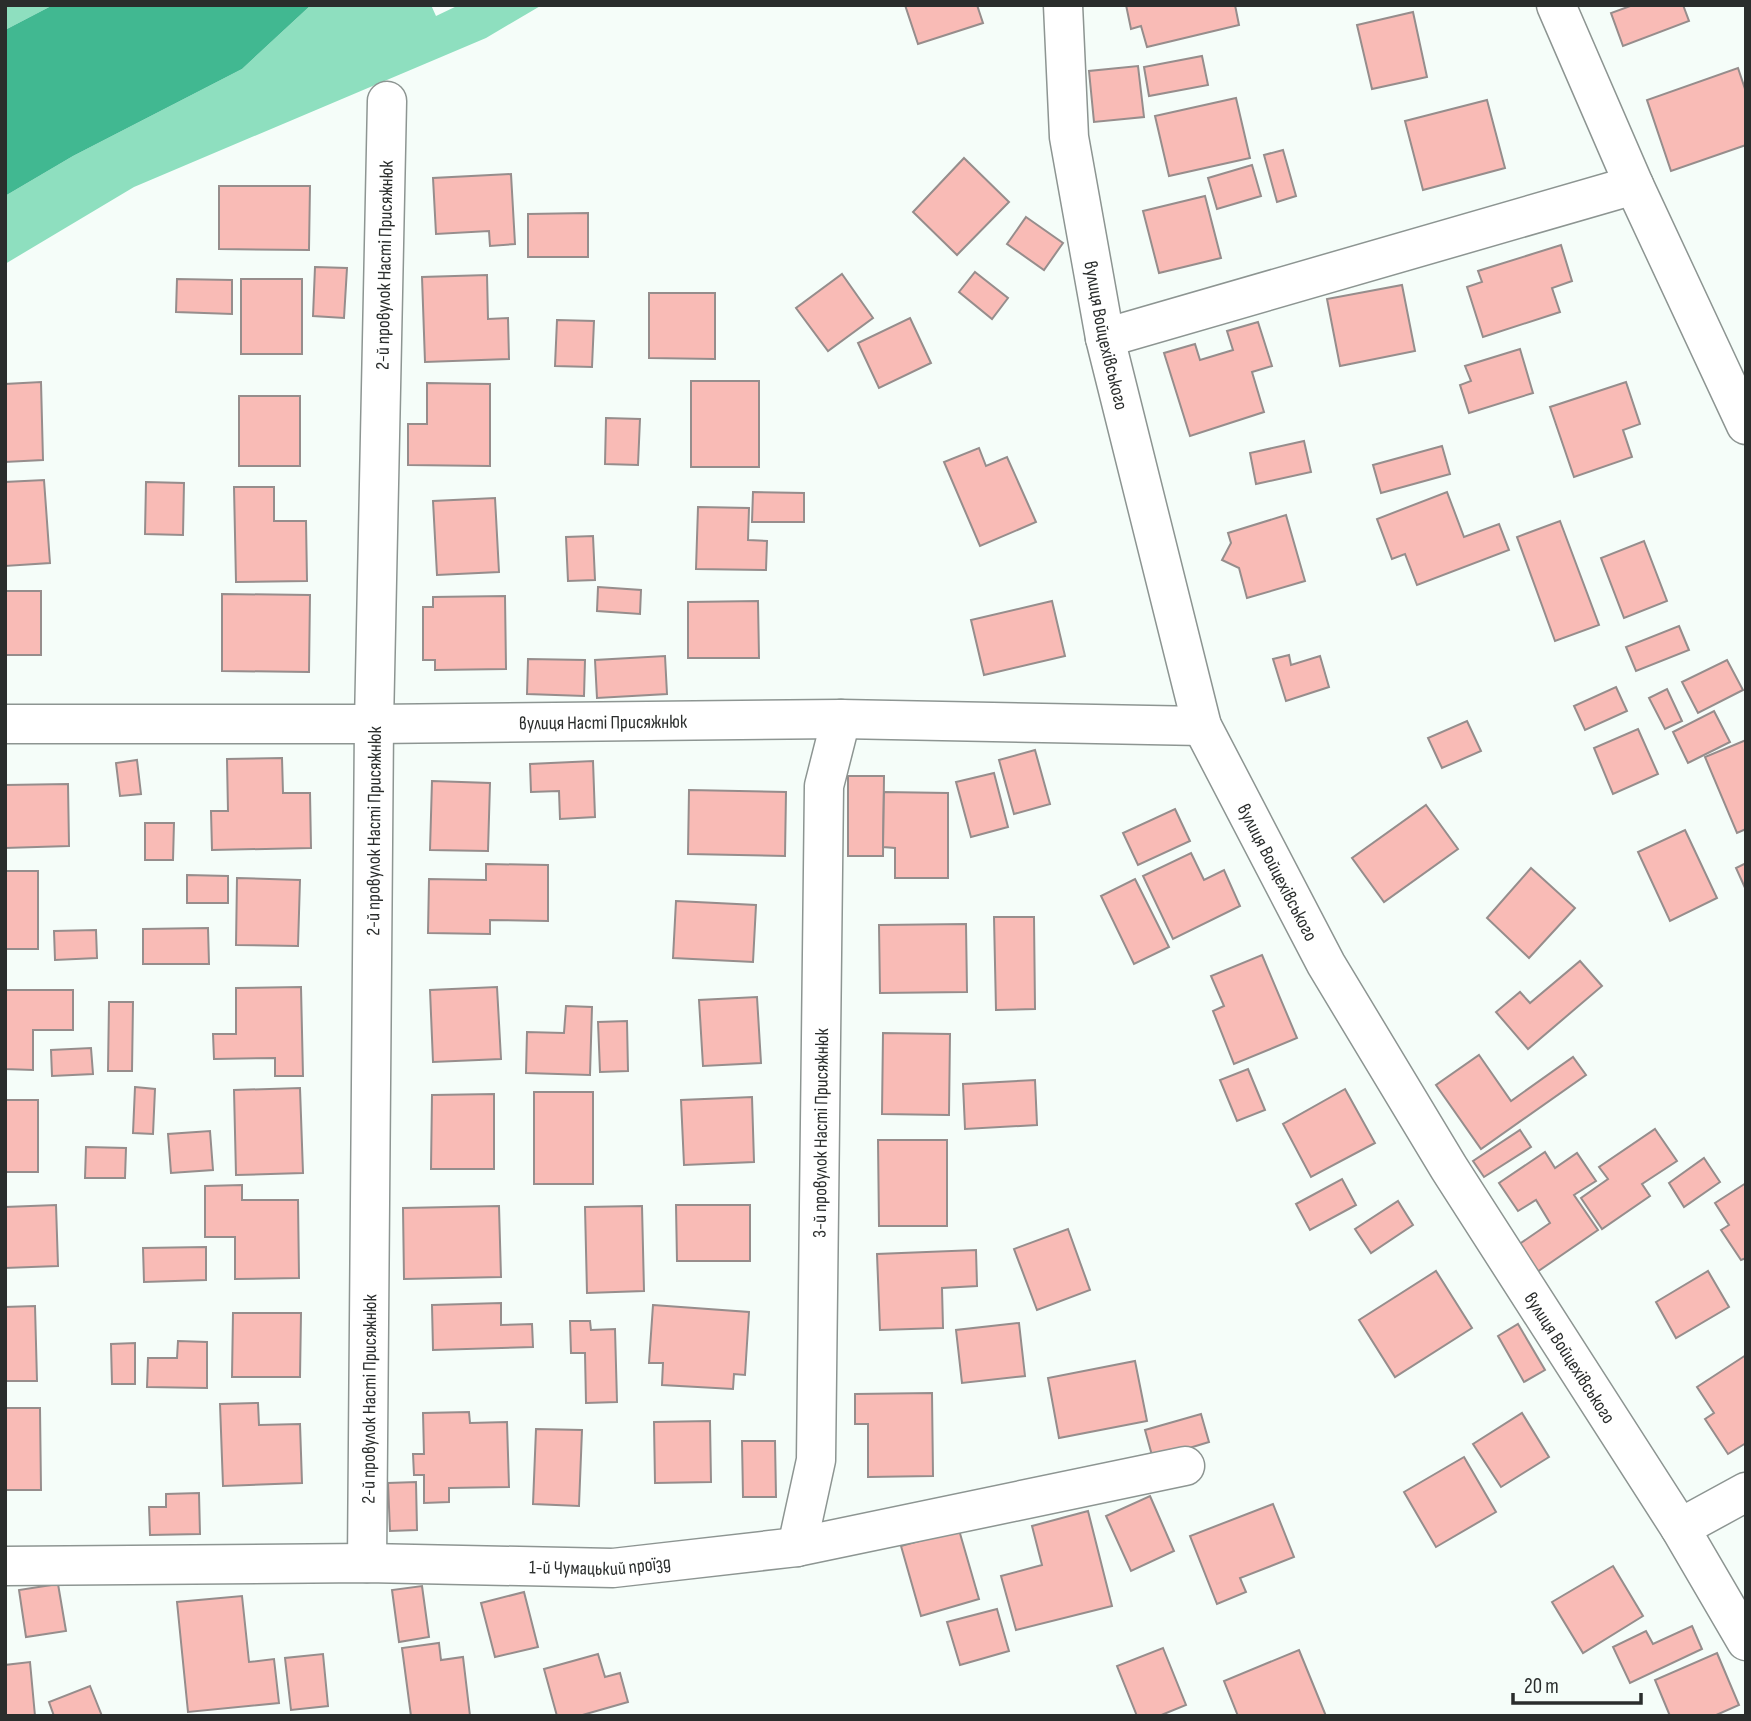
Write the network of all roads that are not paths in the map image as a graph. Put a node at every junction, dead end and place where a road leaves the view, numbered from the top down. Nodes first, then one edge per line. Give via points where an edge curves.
1 (1063, 5) edge
2 (1556, 5) edge
3 (387, 101) dead end
4 (1633, 185) junction
5 (1105, 338) junction
6 (1746, 425) edge
7 (841, 719) junction
8 (5, 724) edge
9 (374, 724) junction
10 (1202, 726) junction
11 (1185, 1466) dead end
12 (1746, 1492) edge
13 (1679, 1528) junction
14 (797, 1547) junction
15 (368, 1563) junction
16 (5, 1566) edge
17 (1746, 1641) edge

1 - 5 street, вулиця Войцехівського via 1069,136
2 - 4 street
3 - 9 street, 2-й провулок Насті Присяжнюк
4 - 5 street
4 - 6 street
5 - 10 street, вулиця Войцехівського
7 - 9 street, вулиця Насті Присяжнюк
7 - 10 street, вулиця Насті Присяжнюк
7 - 14 street, 3-й провулок Насті Присяжнюк via 824,786 817,1460
8 - 9 street, вулиця Насті Присяжнюк
9 - 15 street, 2-й провулок Насті Присяжнюк
10 - 13 street, вулиця Войцехівського via 1326,964 1449,1168
11 - 14 street, 1-й Чумацький проїзд
12 - 13 street
13 - 17 street, вулиця Войцехівського
14 - 15 street, 1-й Чумацький проїзд via 613,1568
15 - 16 street, 1-й Чумацький проїзд

